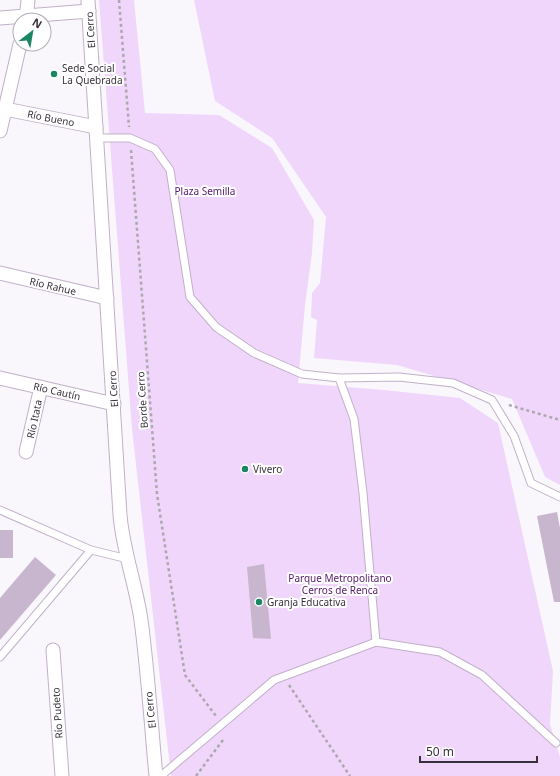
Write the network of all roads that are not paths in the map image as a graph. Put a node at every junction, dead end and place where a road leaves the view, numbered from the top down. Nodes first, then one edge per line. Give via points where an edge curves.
1 (28, 0) edge
2 (89, 5) edge
3 (27, 12) edge
4 (52, 13) edge
5 (0, 18) edge
6 (12, 18) edge
7 (18, 52) edge
8 (5, 109) junction
9 (0, 131) edge
10 (96, 133) junction
11 (0, 273) edge
12 (107, 298) junction
13 (0, 378) edge
14 (339, 378) junction
15 (41, 387) junction
16 (114, 404) junction
17 (26, 452) dead end
18 (560, 497) edge
19 (0, 510) edge
20 (91, 550) junction
21 (128, 559) junction
22 (376, 642) junction
23 (53, 650) dead end
24 (0, 658) edge
25 (556, 743) dead end
26 (62, 776) edge
27 (156, 776) edge
28 (161, 776) edge

1 - 3 street
2 - 4 street
2 - 10 street, El Cerro
5 - 6 street
7 - 8 street
8 - 9 street
8 - 10 street, Río Bueno
10 - 12 street, El Cerro
10 - 14 lane via 130,138 155,149 170,170 190,297 216,327 254,353 302,374
11 - 12 street, Río Rahue
12 - 16 street, El Cerro
13 - 15 street, Río Cautín
14 - 18 lane via 398,377 453,383 492,400 514,436 531,483
14 - 22 lane via 354,419
15 - 16 street, Río Cautín
15 - 17 street, Río Itata
16 - 21 street, El Cerro via 120,515
19 - 20 lane
20 - 21 lane
20 - 24 lane
21 - 27 street, El Cerro via 141,620
22 - 25 lane via 440,652 482,675
22 - 28 lane via 274,680
23 - 26 street, Río Pudeto

